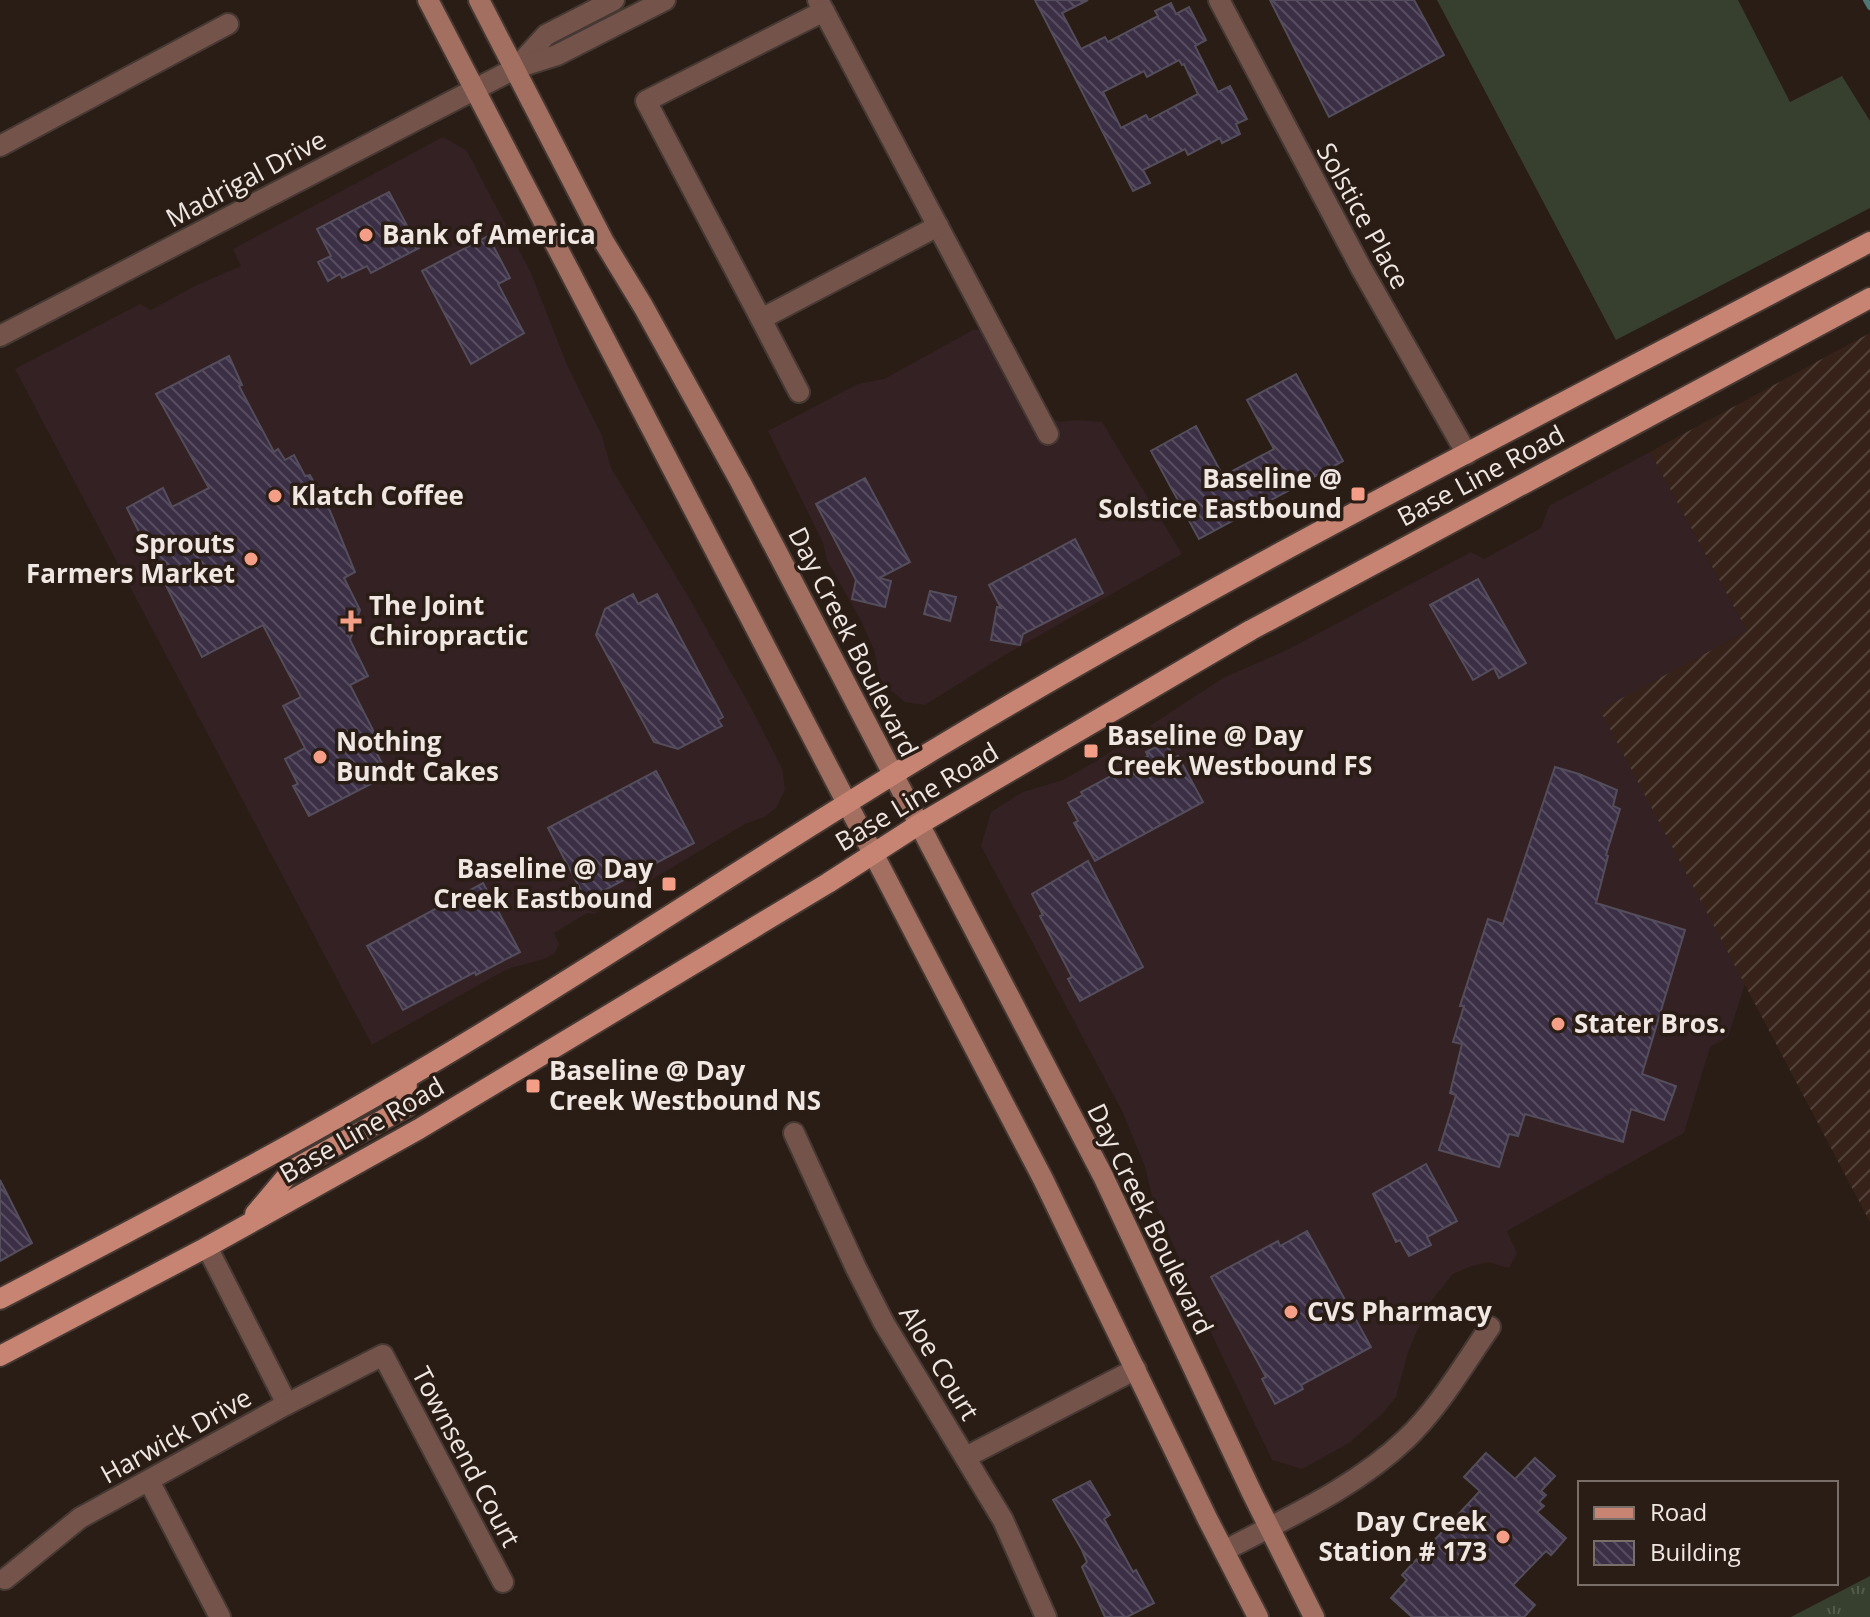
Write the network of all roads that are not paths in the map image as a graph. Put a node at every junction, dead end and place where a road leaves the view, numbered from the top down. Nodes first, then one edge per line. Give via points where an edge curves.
1 (428, 0) edge
2 (479, 0) edge
3 (614, 0) edge
4 (665, 0) edge
5 (1219, 0) edge
6 (821, 6) edge
7 (228, 24) dead end
8 (516, 68) junction
9 (474, 90) junction
10 (0, 146) edge
11 (938, 226) junction
12 (1870, 242) edge
13 (1870, 298) edge
14 (761, 319) junction
15 (0, 336) edge
16 (799, 392) dead end
17 (1048, 434) dead end
18 (1467, 454) junction
19 (893, 775) junction
20 (846, 805) junction
21 (918, 825) junction
22 (872, 854) junction
23 (407, 1078) junction
24 (794, 1133) dead end
25 (248, 1224) junction
26 (207, 1247) junction
27 (0, 1299) edge
28 (1490, 1327) dead end
29 (383, 1355) joint
30 (0, 1356) edge
31 (1136, 1369) junction
32 (287, 1404) junction
33 (966, 1457) junction
34 (149, 1481) junction
35 (1269, 1527) junction
36 (1224, 1551) junction
37 (5, 1579) dead end
38 (503, 1582) dead end
39 (220, 1617) edge
40 (1046, 1617) edge
41 (1258, 1617) edge
42 (1314, 1617) edge

1 - 9 main road
2 - 8 main road, Day Creek Boulevard
3 - 8 street via 546,35
4 - 8 street via 557,55
5 - 18 street, Solstice Place
6 - 11 street
6 - 14 street via 646,101
7 - 10 street
8 - 9 street, Madrigal Drive
8 - 19 main road, Day Creek Boulevard via 604,242 741,483
9 - 15 street, Madrigal Drive
9 - 20 main road
11 - 14 street
11 - 17 street
12 - 18 main road, Base Line Road
13 - 21 main road, Base Line Road via 1251,630
14 - 16 street
18 - 19 main road, Base Line Road via 1188,605
19 - 20 main road, Base Line Road
19 - 21 main road, Day Creek Boulevard
20 - 22 main road
20 - 23 main road, Base Line Road
21 - 22 main road, Base Line Road
21 - 35 main road, Day Creek Boulevard via 1103,1176
22 - 25 main road, Base Line Road via 419,1129
22 - 31 main road
23 - 25 main road via 406,1107 292,1170
23 - 27 main road, Base Line Road via 252,1167
24 - 33 street, Aloe Court via 884,1323
25 - 26 main road, Base Line Road
26 - 30 main road, Base Line Road
26 - 32 street
28 - 35 street via 1405,1440 1364,1473
29 - 32 street, Harwick Drive
29 - 38 street, Townsend Court
31 - 33 street
31 - 36 main road
32 - 34 street, Harwick Drive
33 - 40 street, Aloe Court via 1003,1520
34 - 37 street, Harwick Drive via 80,1518
34 - 39 street
35 - 36 street
35 - 42 main road, Day Creek Boulevard
36 - 41 main road

